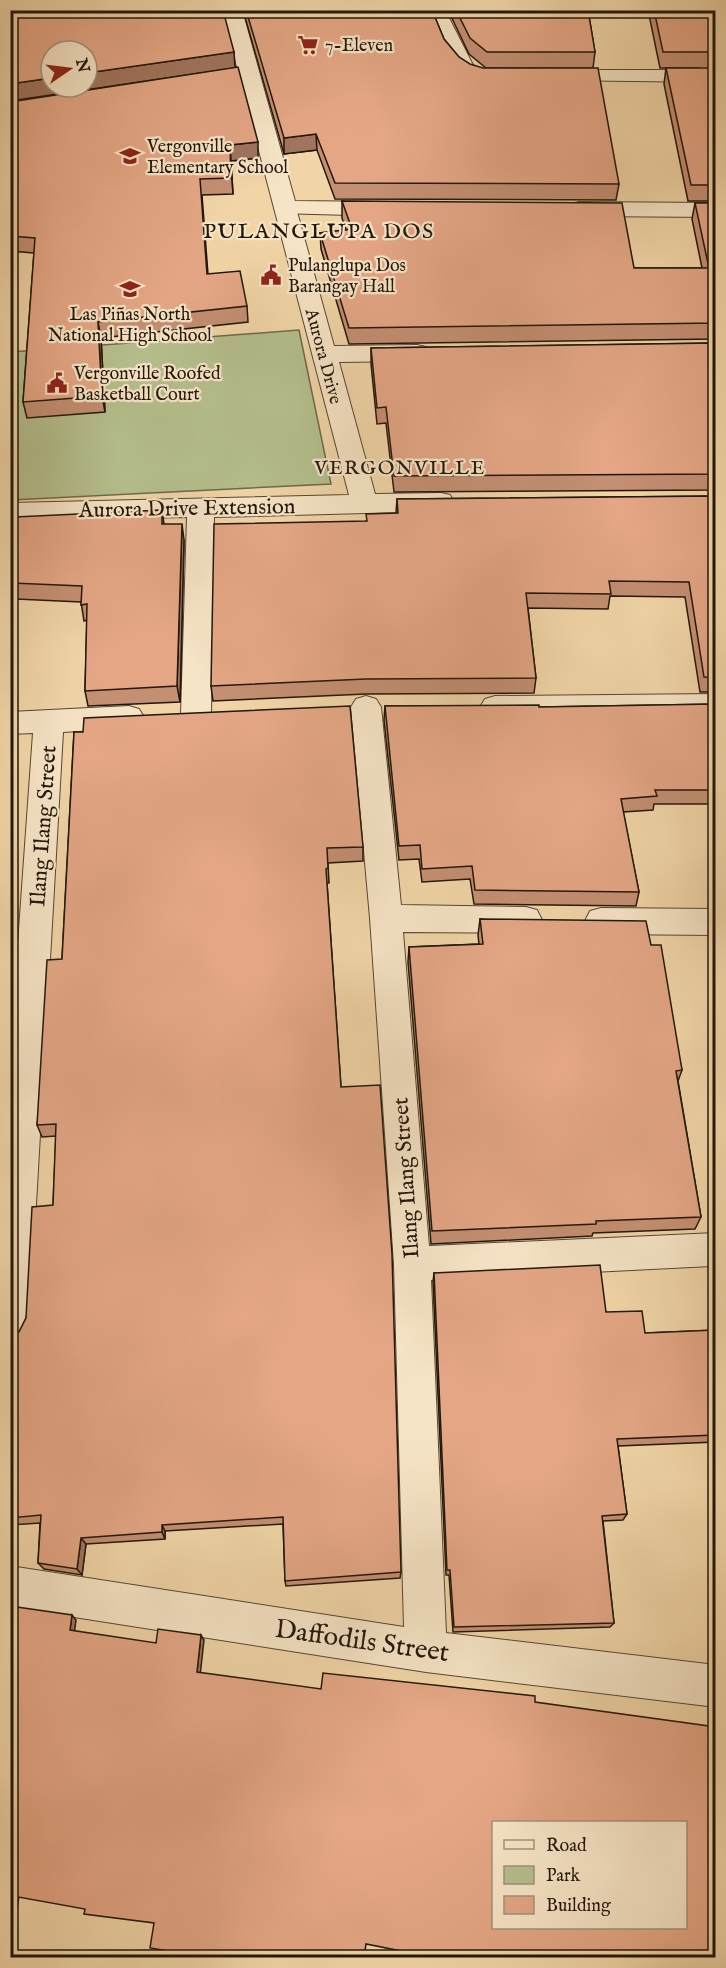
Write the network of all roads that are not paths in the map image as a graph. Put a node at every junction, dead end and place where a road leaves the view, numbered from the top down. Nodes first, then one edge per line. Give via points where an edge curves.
1 (232, 10) edge
2 (435, 10) edge
3 (248, 74) junction
4 (505, 76) edge
5 (538, 76) edge
6 (716, 76) edge
7 (226, 78) edge
8 (285, 208) junction
9 (404, 209) edge
10 (560, 209) edge
11 (716, 210) edge
12 (442, 352) edge
13 (323, 354) junction
14 (470, 502) edge
15 (364, 503) junction
16 (201, 507) junction
17 (10, 512) edge
18 (716, 705) edge
19 (471, 707) edge
20 (366, 708) dead end
21 (49, 721) junction
22 (10, 723) edge
23 (386, 918) junction
24 (716, 922) edge
25 (712, 1249) dead end
26 (412, 1264) junction
27 (10, 1327) edge
28 (10, 1586) edge
29 (426, 1651) junction
30 (716, 1686) edge

1 - 3 street, Aurora Drive
2 - 4 street via 470,74
3 - 7 street
3 - 8 street, Aurora Drive
5 - 6 street
8 - 9 street
8 - 13 street, Aurora Drive
10 - 11 street
12 - 13 street
13 - 15 street, Aurora Drive
14 - 15 street, Aurora Drive Extension
15 - 16 street, Aurora Drive Extension
16 - 17 street, Aurora Drive Extension
16 - 21 street via 184,714
18 - 19 street
20 - 23 street, Ilang Ilang Street
21 - 22 street
21 - 27 street, Ilang Ilang Street
23 - 24 street
23 - 26 street, Ilang Ilang Street
25 - 26 street
26 - 29 street, Ilang Ilang Street
28 - 29 street, Daffodils Street
29 - 30 street, Daffodils Street

